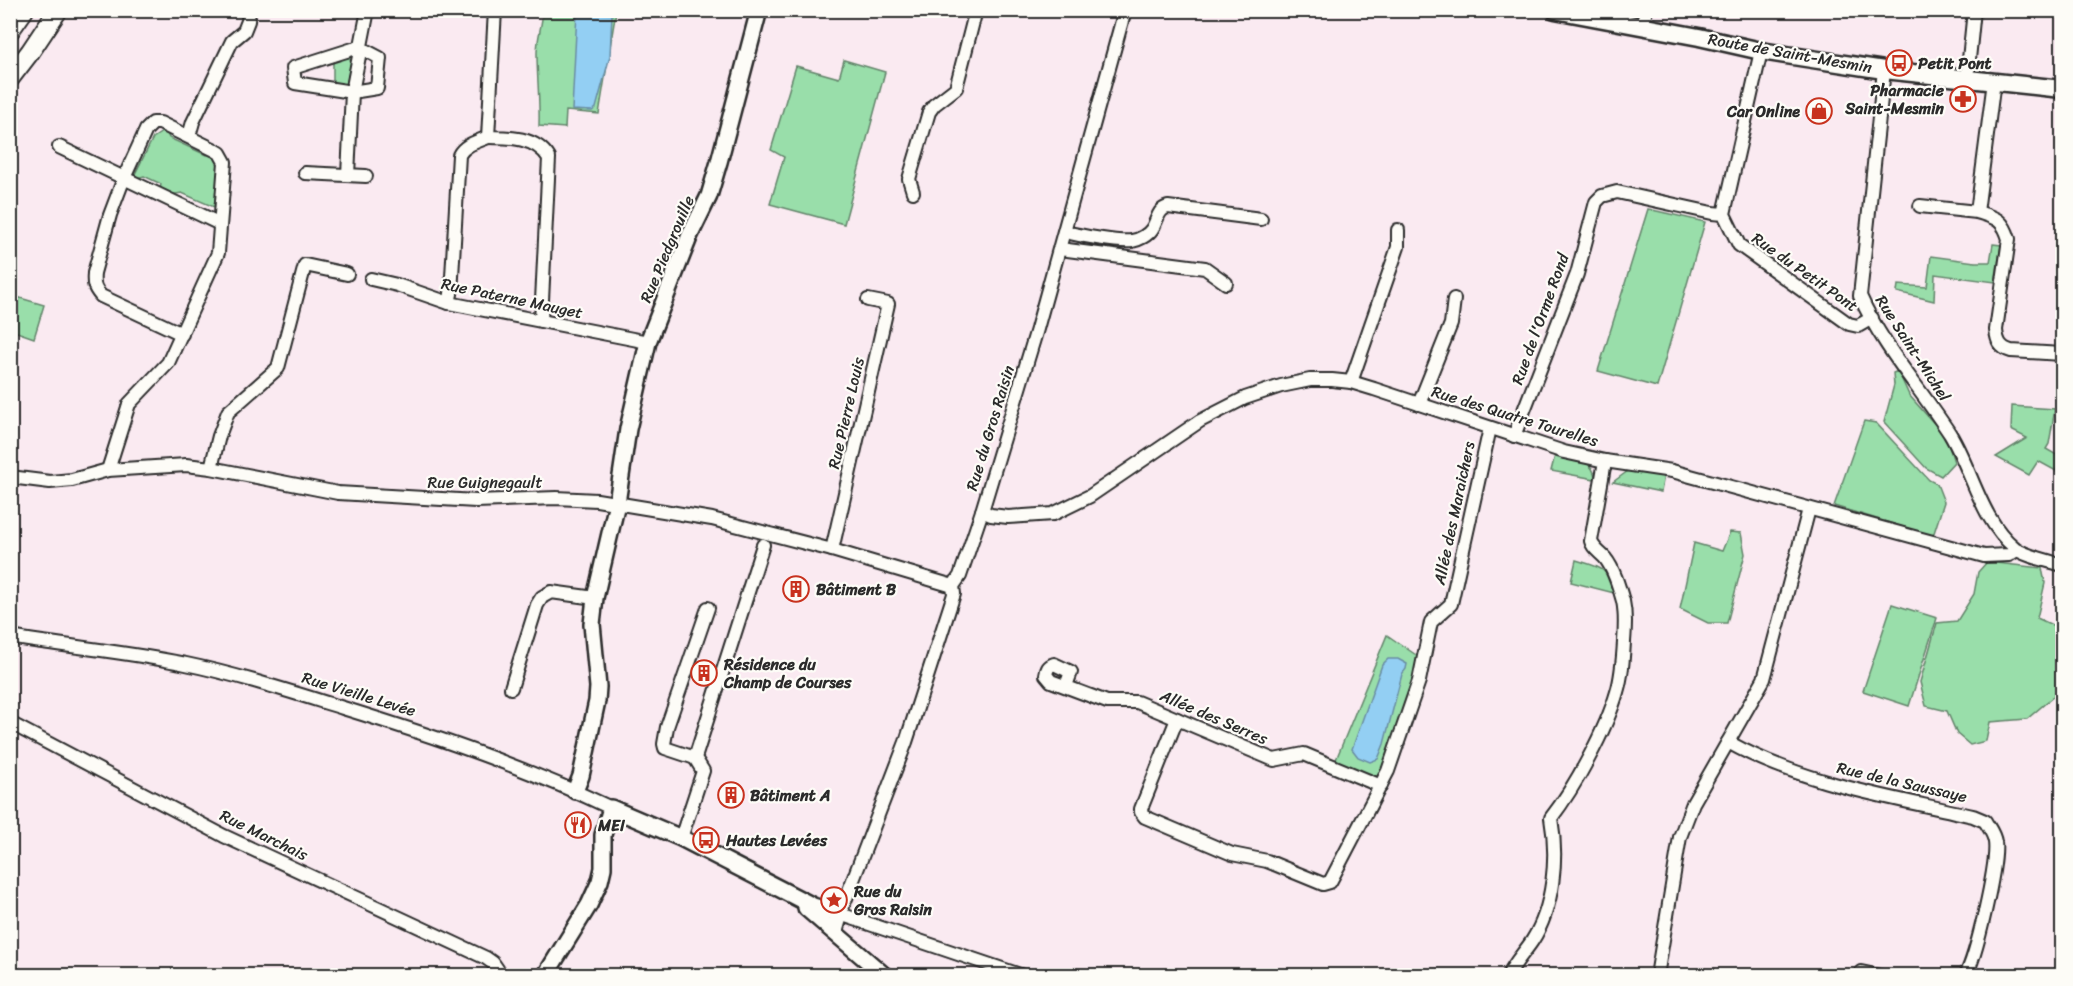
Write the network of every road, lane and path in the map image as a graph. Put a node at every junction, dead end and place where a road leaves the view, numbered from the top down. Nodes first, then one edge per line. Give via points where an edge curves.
1 (24, 10) edge
2 (43, 10) edge
3 (58, 10) edge
4 (249, 10) edge
5 (368, 10) edge
6 (495, 10) edge
7 (759, 10) edge
8 (976, 10) edge
9 (1125, 10) edge
10 (1555, 10) edge
11 (1974, 10) edge
12 (1644, 18) edge
13 (10, 30) edge
14 (359, 47) junction
15 (1761, 51) junction
16 (10, 61) edge
17 (1884, 70) junction
18 (10, 78) edge
19 (1967, 79) junction
20 (1994, 81) junction
21 (2062, 88) edge
22 (352, 92) junction
23 (189, 135) junction
24 (488, 137) junction
25 (59, 147) dead end
26 (305, 173) dead end
27 (348, 175) junction
28 (366, 176) dead end
29 (124, 178) junction
30 (913, 192) dead end
31 (1920, 207) dead end
32 (1977, 212) junction
33 (1724, 214) junction
34 (1261, 219) dead end
35 (220, 224) junction
36 (1398, 230) dead end
37 (1065, 232) junction
38 (1060, 249) junction
39 (291, 269) dead end
40 (303, 274) junction
41 (347, 274) dead end
42 (371, 279) dead end
43 (1226, 283) dead end
44 (1454, 299) dead end
45 (868, 300) dead end
46 (449, 303) junction
47 (1872, 318) junction
48 (541, 321) junction
49 (182, 334) junction
50 (648, 342) junction
51 (2062, 354) edge
52 (1351, 382) junction
53 (1419, 404) junction
54 (1490, 428) junction
55 (1514, 436) junction
56 (1605, 461) junction
57 (211, 468) junction
58 (108, 470) junction
59 (10, 477) edge
60 (617, 503) junction
61 (1809, 509) junction
62 (982, 511) junction
63 (763, 545) dead end
64 (832, 550) junction
65 (2017, 550) junction
66 (2062, 565) edge
67 (954, 586) junction
68 (595, 598) junction
69 (708, 608) dead end
70 (10, 637) edge
71 (1066, 686) dead end
72 (511, 688) dead end
73 (1177, 719) junction
74 (10, 723) edge
75 (1728, 742) junction
76 (695, 758) junction
77 (1382, 786) junction
78 (575, 791) junction
79 (610, 808) junction
80 (681, 838) junction
81 (789, 895) junction
82 (840, 914) junction
83 (835, 931) junction
84 (10, 974) edge
85 (15, 975) edge
86 (502, 975) edge
87 (545, 975) edge
88 (885, 975) edge
89 (1023, 975) edge
90 (1508, 975) edge
91 (1657, 975) edge
92 (1860, 975) edge
93 (1880, 975) edge
94 (1965, 975) edge

1 - 13 main road
2 - 16 main road
3 - 18 main road
4 - 23 street via 244,31 232,41
5 - 14 street
6 - 24 street
7 - 50 street, Rue Piedgrouille via 709,196
8 - 30 street via 956,88 929,112 909,179
9 - 37 street, Rue du Gros Raisin
10 - 12 main road, Route de Saint-Mesmin
11 - 19 street
12 - 15 main road, Route de Saint-Mesmin
14 - 22 street
14 - 22 street via 380,58 377,88
14 - 22 street via 293,68 295,84
15 - 17 main road, Route de Saint-Mesmin
15 - 33 street
17 - 19 main road, Route de Saint-Mesmin
17 - 47 street, Rue Saint-Michel via 1860,288
19 - 20 main road, Route de Saint-Mesmin
20 - 21 main road, Route de Saint-Mesmin
20 - 32 street
22 - 27 street
23 - 29 street via 153,123
23 - 35 street via 220,153 225,162
24 - 46 street via 468,145 459,155
24 - 48 street via 526,140 540,147 549,158
25 - 29 street
26 - 27 street
27 - 28 street
29 - 35 street
29 - 49 street via 110,214 93,283 101,296
31 - 32 street
32 - 51 street via 1997,218 2006,227 2009,239 1997,341 2011,351
33 - 47 street, Rue du Petit Pont via 1739,245 1849,324 1858,326
33 - 55 street, Rue de l'Orme Rond via 1617,192 1596,202 1577,274
34 - 37 street via 1168,207 1158,214 1147,234 1132,241
35 - 49 street via 218,253
36 - 52 street via 1398,247
37 - 38 street, Rue du Gros Raisin
38 - 43 street via 1205,268
38 - 62 street, Rue du Gros Raisin
39 - 40 street
40 - 41 street via 305,265
40 - 57 street via 278,368 228,412
42 - 46 street, Rue Paterne Mauget
44 - 53 street via 1451,324
45 - 64 street, Rue Pierre Louis via 888,304
46 - 48 street, Rue Paterne Mauget
47 - 65 street, Rue Saint-Michel via 1950,435 1991,522
48 - 50 street, Rue Paterne Mauget
49 - 58 street via 168,363 129,404
50 - 60 street, Rue Piedgrouille via 628,429
52 - 53 street, Rue des Quatre Tourelles
52 - 62 street, Rue des Quatre Tourelles via 1310,380 1245,398 1200,421 1090,496 1053,514 1008,517
53 - 54 street, Rue des Quatre Tourelles
54 - 55 street, Rue des Quatre Tourelles
54 - 77 street, Allée des Maraichers via 1451,604 1431,622 1419,681
55 - 56 street, Rue des Quatre Tourelles
56 - 61 street, Rue des Quatre Tourelles via 1672,471
56 - 90 street via 1591,541 1609,564 1624,604 1621,675 1600,736 1551,818 1555,855 1549,896 1533,940
57 - 58 street, Rue Guignegault via 162,465
57 - 60 street, Rue Guignegault via 338,493 476,501 556,498
58 - 59 street, Rue Guignegault via 50,482
60 - 64 street, Rue Guignegault via 712,519
60 - 68 street, Rue Piedgrouille
61 - 65 street, Rue des Quatre Tourelles via 1984,556 2009,555
61 - 75 street via 1764,679
62 - 67 street, Rue du Gros Raisin
63 - 76 street
64 - 67 street, Rue Guignegault
65 - 66 street, Rue des Quatre Tourelles
67 - 82 street, Rue du Gros Raisin via 906,742
68 - 72 street via 551,592 542,597
68 - 78 street, Rue Piedgrouille via 592,624 597,700
69 - 76 street via 664,744 665,748
70 - 78 street, Rue Vieille Levée via 186,664 288,691 404,726
71 - 73 street, Allée des Serres via 1107,702 1137,702
73 - 77 street, Allée des Serres via 1274,760 1304,754
73 - 77 street, Allée des Maraichers via 1141,812 1145,817 1232,854 1267,861 1323,884 1330,882
74 - 86 street, Rue Marchais via 224,836 486,958
75 - 91 street via 1680,837
75 - 94 street, Rue de la Saussaye via 1755,758 1794,773 1985,821 1995,842 1992,873 1973,961
76 - 80 street via 703,771
78 - 79 street, Rue Vieille Levée
79 - 80 street, Rue Vieille Levée
79 - 87 street via 603,835 600,881
80 - 81 street, Rue Vieille Levée
81 - 82 street, Rue Vieille Levée
81 - 83 street
82 - 83 street
82 - 89 street
83 - 88 street
84 - 85 street
92 - 93 street

